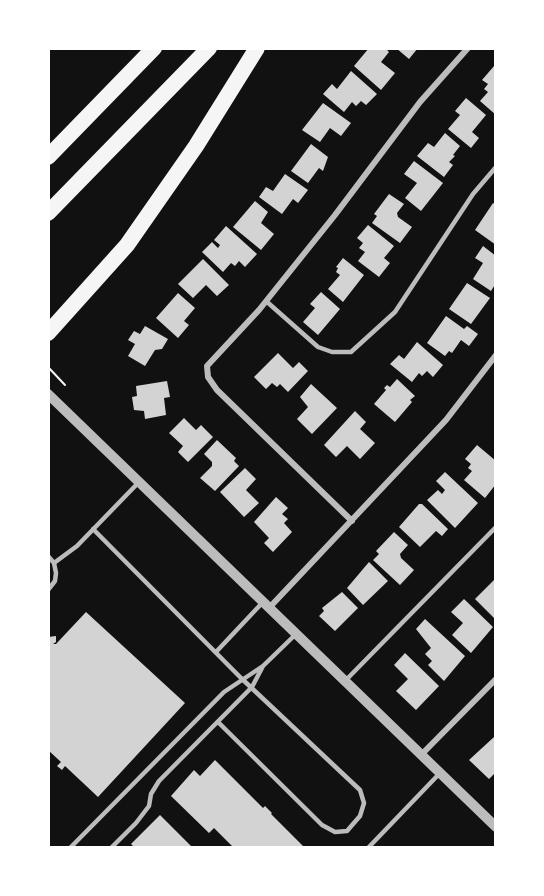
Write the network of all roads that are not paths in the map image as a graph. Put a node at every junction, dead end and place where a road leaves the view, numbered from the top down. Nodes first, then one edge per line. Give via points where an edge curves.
1 (154, 48) edge
2 (208, 48) edge
3 (257, 48) edge
4 (468, 48) edge
5 (48, 157) edge
6 (496, 167) edge
7 (48, 213) edge
8 (266, 301) junction
9 (48, 333) edge
10 (496, 355) edge
11 (48, 394) edge
12 (139, 482) junction
13 (352, 521) junction
14 (496, 527) edge
15 (93, 530) junction
16 (48, 556) edge
17 (54, 562) junction
18 (48, 590) edge
19 (266, 605) junction
20 (296, 634) junction
21 (216, 652) junction
22 (263, 666) junction
23 (242, 678) junction
24 (496, 679) edge
25 (345, 681) junction
26 (252, 687) junction
27 (219, 723) junction
28 (421, 755) junction
29 (440, 773) junction
30 (496, 827) edge
31 (70, 848) edge
32 (111, 848) edge
33 (368, 848) edge

1 - 5 highway
2 - 7 highway
3 - 9 highway via 133,237
4 - 8 street via 420,102
6 - 8 lane via 473,194 395,312 351,352 318,347
8 - 13 street via 214,356 207,366 208,377
10 - 13 street via 446,420
11 - 12 street
12 - 15 lane
12 - 19 street
13 - 19 street
14 - 25 lane
15 - 17 lane
15 - 21 lane
16 - 17 lane
17 - 18 lane via 55,581
19 - 20 street
19 - 21 lane
20 - 22 lane
20 - 25 street
21 - 23 lane
22 - 23 lane
22 - 26 lane
23 - 26 lane
23 - 31 lane
24 - 28 street
25 - 28 street
26 - 27 lane
26 - 27 lane via 360,790 364,802 360,816 347,831 335,832 322,825
27 - 32 lane via 159,781 149,806
28 - 29 street
29 - 30 street
29 - 33 lane

